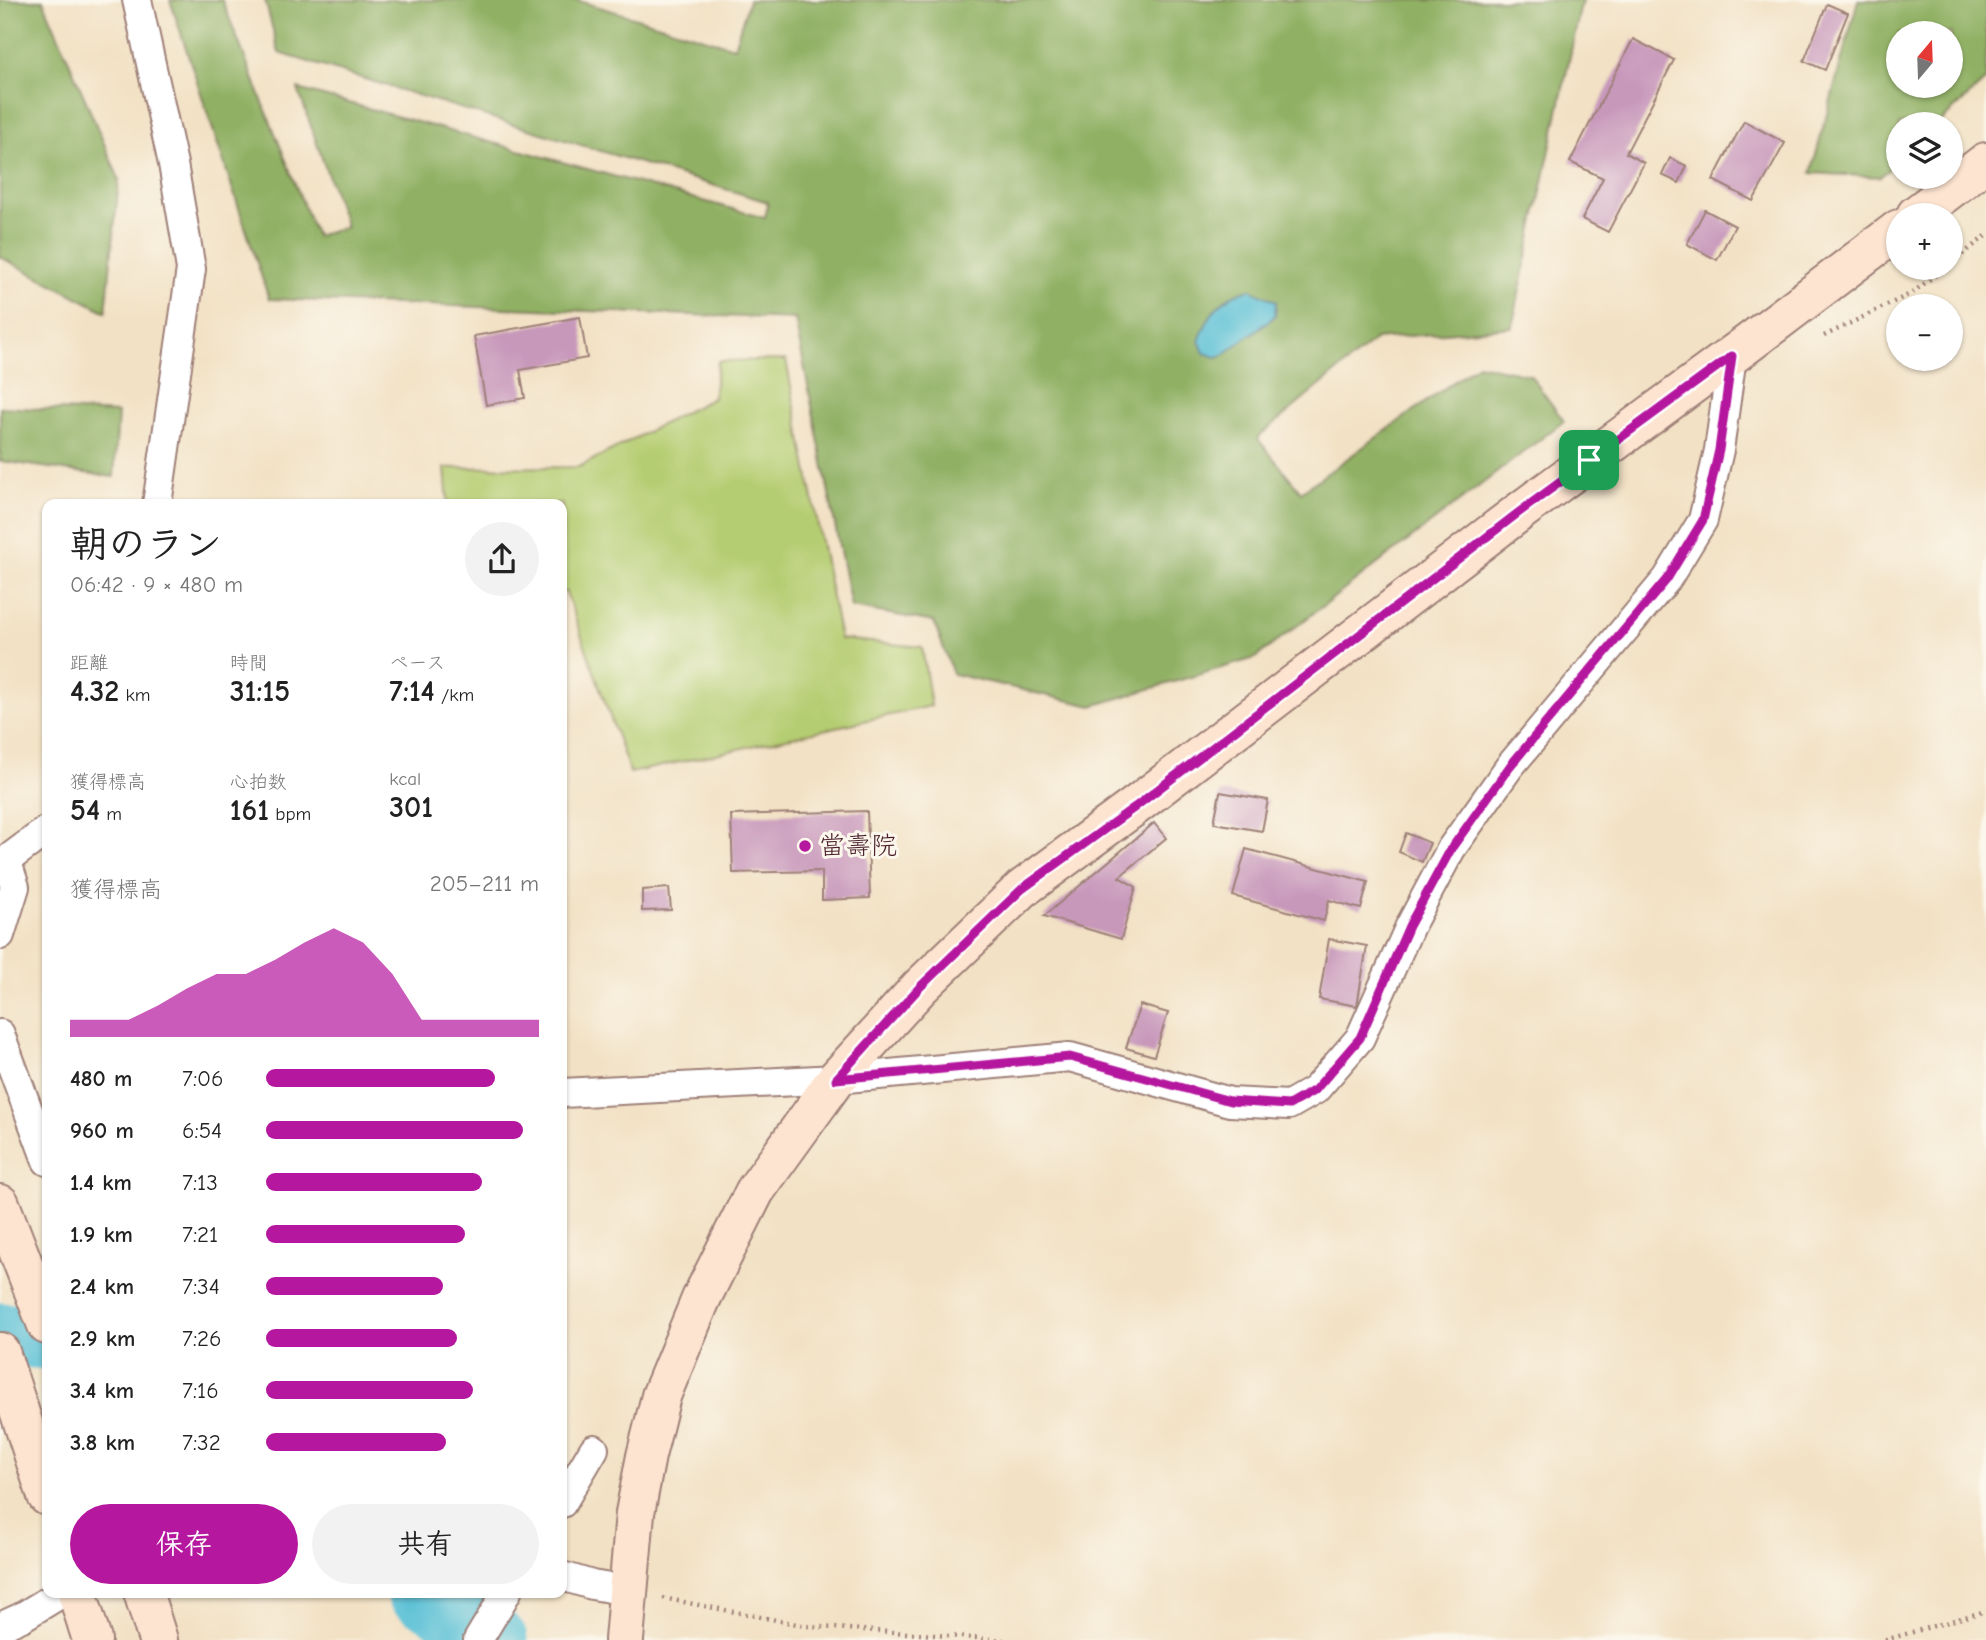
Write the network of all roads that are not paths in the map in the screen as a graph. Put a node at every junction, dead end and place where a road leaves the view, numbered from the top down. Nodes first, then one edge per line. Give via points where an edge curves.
1 (136, 0) edge
2 (1986, 162) edge
3 (1932, 203) edge
4 (1886, 239) edge
5 (1732, 356) junction
6 (159, 499) edge
7 (42, 834) edge
8 (3, 863) edge
9 (0, 935) edge
10 (0, 1034) edge
11 (836, 1079) junction
12 (567, 1093) edge
13 (42, 1147) edge
14 (0, 1204) edge
15 (42, 1311) edge
16 (0, 1352) edge
17 (594, 1450) dead end
18 (42, 1480) edge
19 (567, 1495) edge
20 (567, 1578) edge
21 (54, 1598) edge
22 (79, 1598) edge
23 (145, 1598) edge
24 (503, 1598) edge
25 (626, 1617) edge
26 (0, 1627) edge
27 (92, 1640) edge
28 (158, 1640) edge
29 (478, 1640) edge

1 - 6 street via 191,269
2 - 3 street
4 - 5 street
5 - 11 street via 1022,889 920,987
5 - 11 street via 1719,450 1703,520 1667,579 1510,766 1451,849 1409,926 1360,1038 1315,1090 1289,1105 1230,1101 1070,1057
7 - 8 street
8 - 9 street via 15,887
10 - 13 street
11 - 12 street
11 - 25 street via 755,1191 701,1299 661,1396 635,1513
14 - 15 street
16 - 18 street
17 - 19 street
20 - 25 street via 592,1585
21 - 26 street
22 - 27 street
23 - 28 street
24 - 29 street

